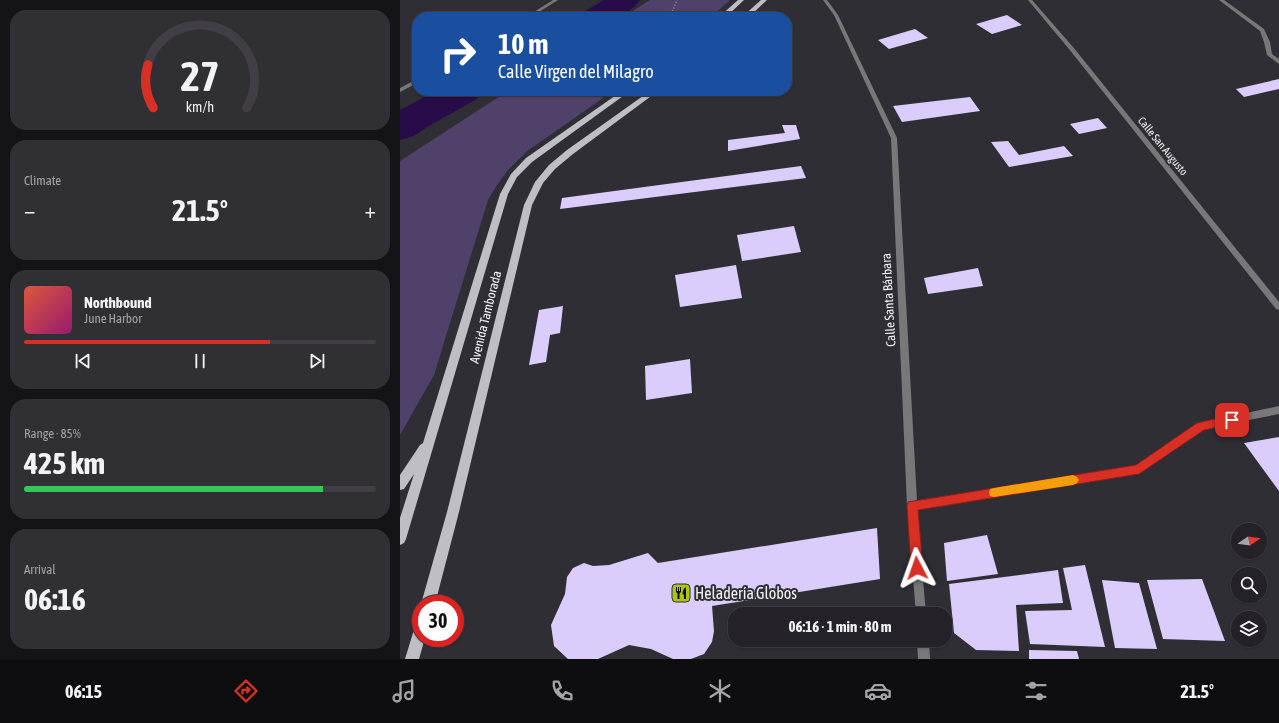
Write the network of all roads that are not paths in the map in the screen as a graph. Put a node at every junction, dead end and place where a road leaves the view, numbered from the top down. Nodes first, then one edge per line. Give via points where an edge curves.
1 (556, 0) edge
2 (741, 0) edge
3 (764, 0) edge
4 (825, 0) edge
5 (1030, 0) edge
6 (1222, 0) edge
7 (536, 12) edge
8 (728, 12) edge
9 (751, 12) edge
10 (1279, 62) edge
11 (412, 84) edge
12 (400, 90) edge
13 (620, 96) edge
14 (648, 96) edge
15 (1279, 307) edge
16 (1279, 410) edge
17 (430, 438) junction
18 (400, 485) edge
19 (912, 506) junction
20 (400, 539) edge
21 (430, 595) edge
22 (920, 607) edge
23 (415, 647) edge
24 (923, 647) edge
25 (412, 659) edge
26 (924, 659) edge

1 - 7 street
2 - 8 main road
3 - 9 main road
4 - 19 street, Calle Santa Bárbara via 836,15 894,138
5 - 15 street, Calle San Augusto
6 - 10 street via 1262,30 1270,54
11 - 12 street
13 - 17 main road, Avenida Tamborada via 529,160 514,176 504,194
14 - 21 main road, Avenida Tamborada via 570,152 552,168 539,182 528,205
16 - 19 street via 1201,426 1139,469
17 - 18 main road
17 - 20 main road, Avenida Tamborada
19 - 22 street, Calle Santa Bárbara
23 - 25 main road
24 - 26 street

